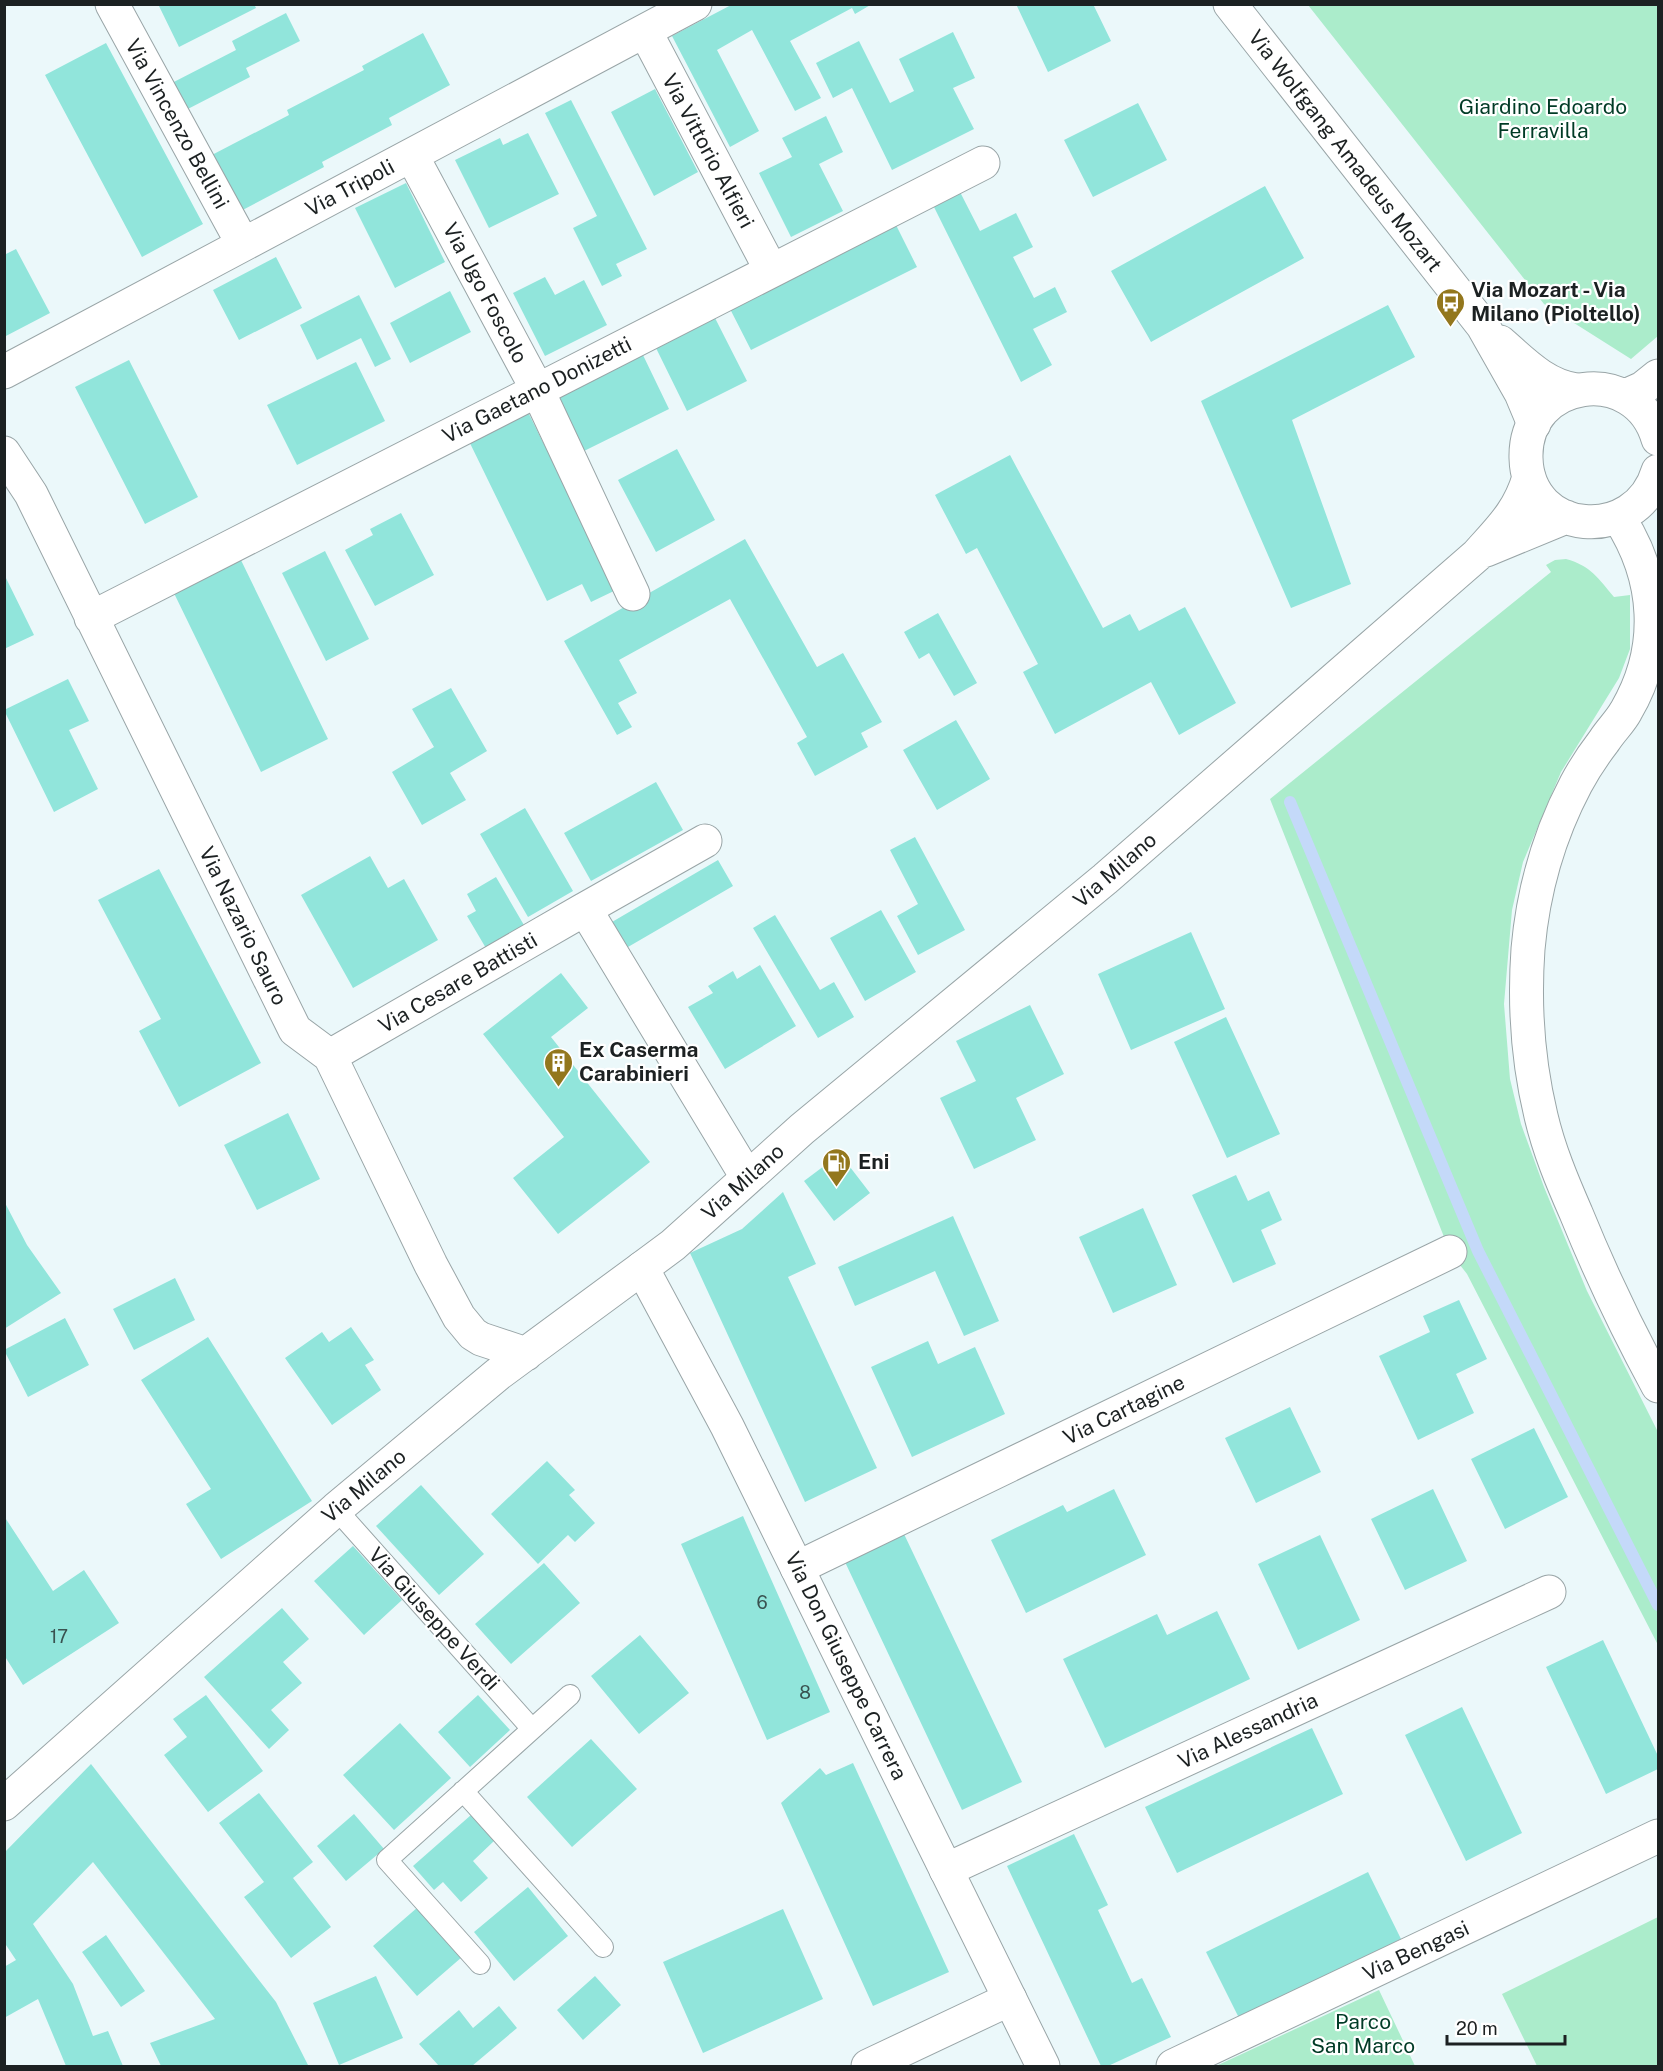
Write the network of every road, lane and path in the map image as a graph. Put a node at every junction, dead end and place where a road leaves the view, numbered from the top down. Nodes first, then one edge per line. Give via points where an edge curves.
1 (112, 4) edge
2 (695, 4) edge
3 (1230, 4) edge
4 (645, 32) junction
5 (412, 156) junction
6 (983, 163) dead end
7 (243, 244) junction
8 (771, 270) junction
9 (1483, 326) junction
10 (4, 372) edge
11 (1659, 376) edge
12 (537, 389) junction
13 (1576, 390) junction
14 (1625, 396) junction
15 (1534, 424) junction
16 (1659, 439) edge
17 (4, 453) edge
18 (1659, 471) edge
19 (1530, 477) junction
20 (1566, 517) junction
21 (1619, 518) junction
22 (1477, 555) junction
23 (633, 594) dead end
24 (91, 618) junction
25 (705, 841) dead end
26 (585, 909) junction
27 (330, 1056) junction
28 (747, 1177) junction
29 (1450, 1252) dead end
30 (642, 1268) junction
31 (526, 1354) junction
32 (1659, 1386) edge
33 (336, 1509) junction
34 (797, 1568) junction
35 (1549, 1592) dead end
36 (570, 1695) dead end
37 (532, 1730) junction
38 (464, 1791) junction
39 (4, 1804) edge
40 (1659, 1836) edge
41 (946, 1870) junction
42 (603, 1947) dead end
43 (480, 1964) dead end
44 (1010, 1999) junction
45 (868, 2067) edge
46 (1043, 2067) edge
47 (1173, 2067) edge

1 - 7 street, Via Vincenzo Bellini
2 - 4 street, Via Tripoli
3 - 9 street, Via Wolfgang Amadeus Mozart
4 - 5 street, Via Tripoli
4 - 8 street, Via Vittorio Alfieri
5 - 7 street, Via Tripoli
5 - 12 street, Via Ugo Foscolo
6 - 8 street, Via Gaetano Donizetti
7 - 10 street, Via Tripoli
8 - 12 street, Via Gaetano Donizetti
9 - 13 street, Via Wolfgang Amadeus Mozart via 1555,385
9 - 15 street, Via Wolfgang Amadeus Mozart
11 - 14 street
12 - 23 street, Via Ugo Foscolo
12 - 24 street, Via Gaetano Donizetti
13 - 14 street via 1604,389
13 - 15 street via 1552,402
14 - 16 street via 1649,418
15 - 19 street via 1526,450
17 - 24 street, Via Nazario Sauro via 31,494
18 - 21 street via 1645,498
19 - 20 street via 1544,501
19 - 22 street, Via Milano via 1517,508
20 - 21 street via 1587,523
20 - 22 street, Via Milano
21 - 32 street via 1633,539 1649,586 1653,619 1649,652 1634,699 1578,782 1548,851 1531,924 1527,1023 1536,1094 1556,1164 1607,1287
22 - 28 street, Via Milano via 1105,879
24 - 27 street, Via Nazario Sauro via 295,1030
25 - 26 street, Via Cesare Battisti
26 - 27 street, Via Cesare Battisti
26 - 28 street
27 - 31 street, Via Nazario Sauro via 459,1317 481,1339
28 - 30 street, Via Milano
29 - 34 street, Via Cartagine
30 - 31 street, Via Milano
30 - 34 street, Via Don Giuseppe Carrera
31 - 33 street, Via Milano
33 - 37 lane, Via Giuseppe Verdi
33 - 39 street, Via Milano
34 - 41 street, Via Don Giuseppe Carrera
35 - 41 street, Via Alessandria
36 - 37 lane
37 - 38 lane
38 - 42 lane
38 - 43 lane via 387,1860
40 - 47 street, Via Bengasi
41 - 44 street, Via Don Giuseppe Carrera
44 - 45 street
44 - 46 street, Via Don Giuseppe Carrera

